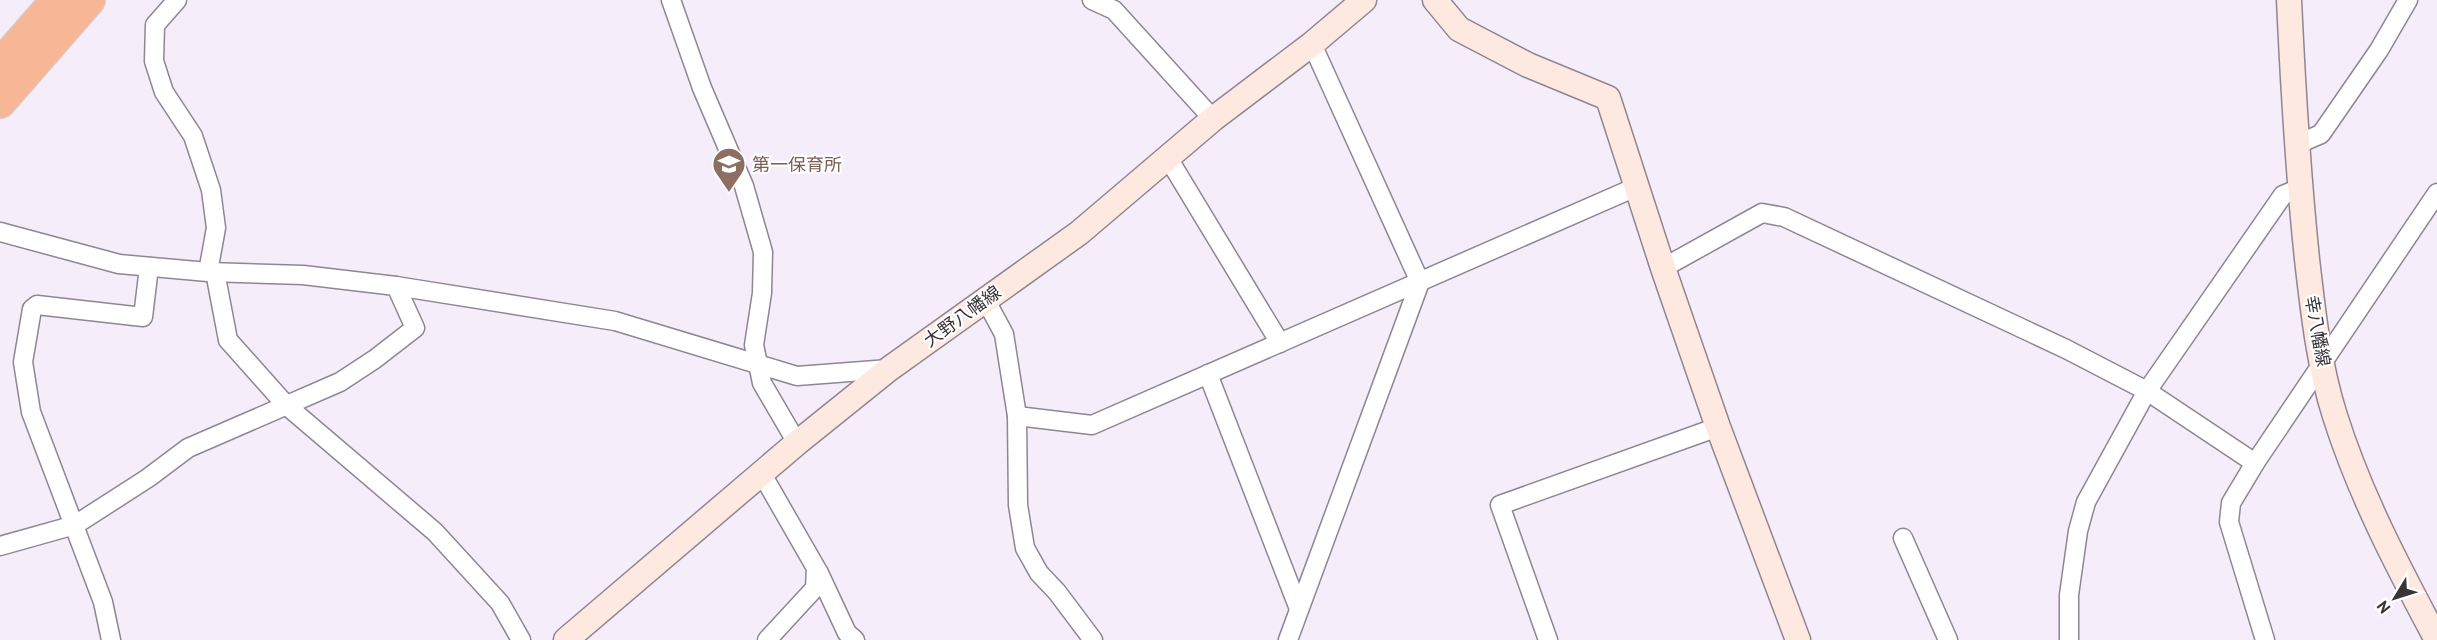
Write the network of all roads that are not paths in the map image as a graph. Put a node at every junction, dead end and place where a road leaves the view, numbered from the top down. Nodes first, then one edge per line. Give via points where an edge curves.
1 (89, 0) edge
2 (177, 0) edge
3 (671, 0) edge
4 (1092, 0) edge
5 (1435, 0) edge
6 (2289, 0) edge
7 (2408, 0) edge
8 (1351, 4) edge
9 (52, 6) edge
10 (1311, 44) junction
11 (0, 58) edge
12 (0, 65) edge
13 (0, 102) edge
14 (1213, 118) junction
15 (2298, 144) junction
16 (1168, 158) junction
17 (1636, 187) junction
18 (2300, 188) junction
19 (2437, 193) edge
20 (0, 232) edge
21 (149, 267) junction
22 (1663, 268) junction
23 (212, 272) junction
24 (1420, 282) junction
25 (396, 286) junction
26 (985, 299) junction
27 (1280, 343) junction
28 (757, 363) junction
29 (2323, 365) junction
30 (889, 369) junction
31 (1208, 374) junction
32 (2147, 391) junction
33 (286, 405) junction
34 (1017, 416) junction
35 (1718, 427) junction
36 (797, 443) junction
37 (2255, 464) junction
38 (762, 474) junction
39 (75, 525) junction
40 (1903, 538) dead end
41 (0, 546) edge
42 (816, 568) junction
43 (1299, 609) junction
44 (111, 640) edge
45 (521, 640) edge
46 (566, 640) edge
47 (767, 640) edge
48 (855, 640) edge
49 (1093, 640) edge
50 (1288, 640) edge
51 (1548, 640) edge
52 (1798, 640) edge
53 (1948, 640) edge
54 (2069, 640) edge
55 (2265, 640) edge
56 (2437, 640) edge

1 - 13 highway
2 - 23 street via 155,25 154,61 164,92 193,136 211,190 216,228
3 - 28 street via 702,88 744,186 763,252 754,345
4 - 14 street via 1114,10
5 - 17 street via 1459,29 1528,65 1608,98
6 - 15 street, 幸八幡線
7 - 15 street via 2379,50 2320,134
8 - 10 street, 大野八幡線
9 - 11 highway
9 - 12 highway
10 - 14 street, 大野八幡線
10 - 24 street
14 - 16 street, 大野八幡線
15 - 18 street, 幸八幡線
16 - 26 street, 大野八幡線 via 1079,233
16 - 27 street
17 - 22 street
17 - 24 street
18 - 29 street, 幸八幡線
18 - 32 street via 2283,195
19 - 29 street
20 - 21 street via 119,264
21 - 23 street
21 - 39 street via 142,317 37,305 32,309 23,362 31,412
22 - 32 street via 1762,213 1784,217
22 - 35 street
23 - 25 street via 303,274
23 - 33 street via 228,340
24 - 27 street
24 - 43 street
25 - 28 street via 615,321
25 - 33 street via 414,328 340,382
26 - 30 street, 大野八幡線
26 - 34 street via 1004,334
27 - 31 street
28 - 30 street via 796,376
28 - 36 street via 762,383
29 - 37 street
29 - 56 street, 幸八幡線 via 2335,415 2371,513
30 - 36 street, 大野八幡線
31 - 34 street via 1092,425
31 - 43 street
32 - 37 street
32 - 54 street via 2086,502 2069,595
33 - 39 street via 188,448
33 - 45 street via 435,532 500,603
34 - 49 street via 1018,505 1025,548 1039,573
35 - 51 street via 1500,505
35 - 52 street
36 - 38 street, 大野八幡線
37 - 55 street via 2231,503 2229,522
38 - 42 street
38 - 46 street, 大野八幡線
39 - 41 street
39 - 44 street via 103,602
40 - 53 street
42 - 47 street via 815,588
42 - 48 street via 847,633
43 - 50 street

